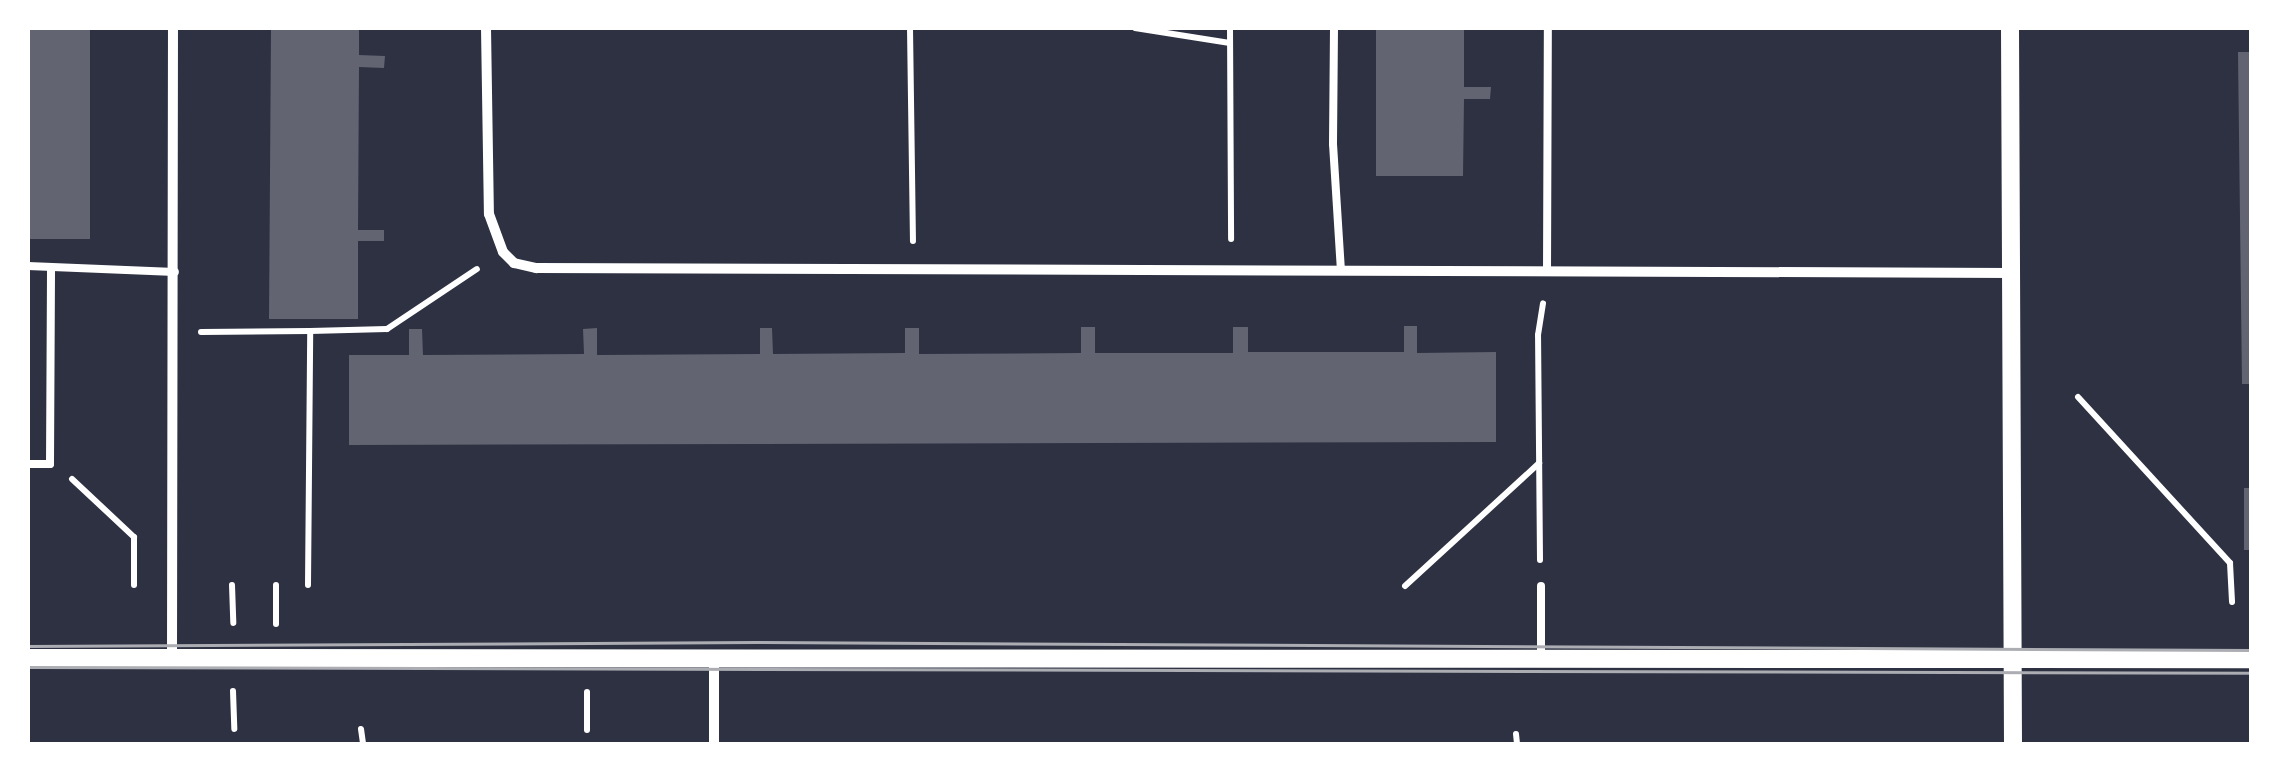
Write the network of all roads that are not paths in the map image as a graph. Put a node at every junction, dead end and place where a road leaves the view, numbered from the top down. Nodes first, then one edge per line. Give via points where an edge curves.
1 (173, 28) edge
2 (486, 28) edge
3 (1334, 28) edge
4 (1548, 28) edge
5 (2010, 28) edge
6 (28, 266) edge
7 (51, 267) junction
8 (1341, 270) junction
9 (174, 272) junction
10 (1547, 272) junction
11 (2012, 273) junction
12 (28, 464) edge
13 (1541, 586) road end
14 (714, 655) junction
15 (172, 657) junction
16 (28, 658) edge
17 (1541, 658) junction
18 (2013, 659) junction
19 (2252, 660) edge
20 (714, 744) edge
21 (2012, 744) edge

1 - 9 street
2 - 8 street via 488,214 514,263 590,271
3 - 8 lane
4 - 10 lane
5 - 11 street
6 - 7 lane
7 - 9 lane
7 - 12 lane via 50,464
8 - 10 street
9 - 15 street
10 - 11 street
11 - 18 street
13 - 17 lane
14 - 15 street
14 - 17 street
14 - 20 street
15 - 16 street
17 - 18 street
18 - 19 street
18 - 21 street

